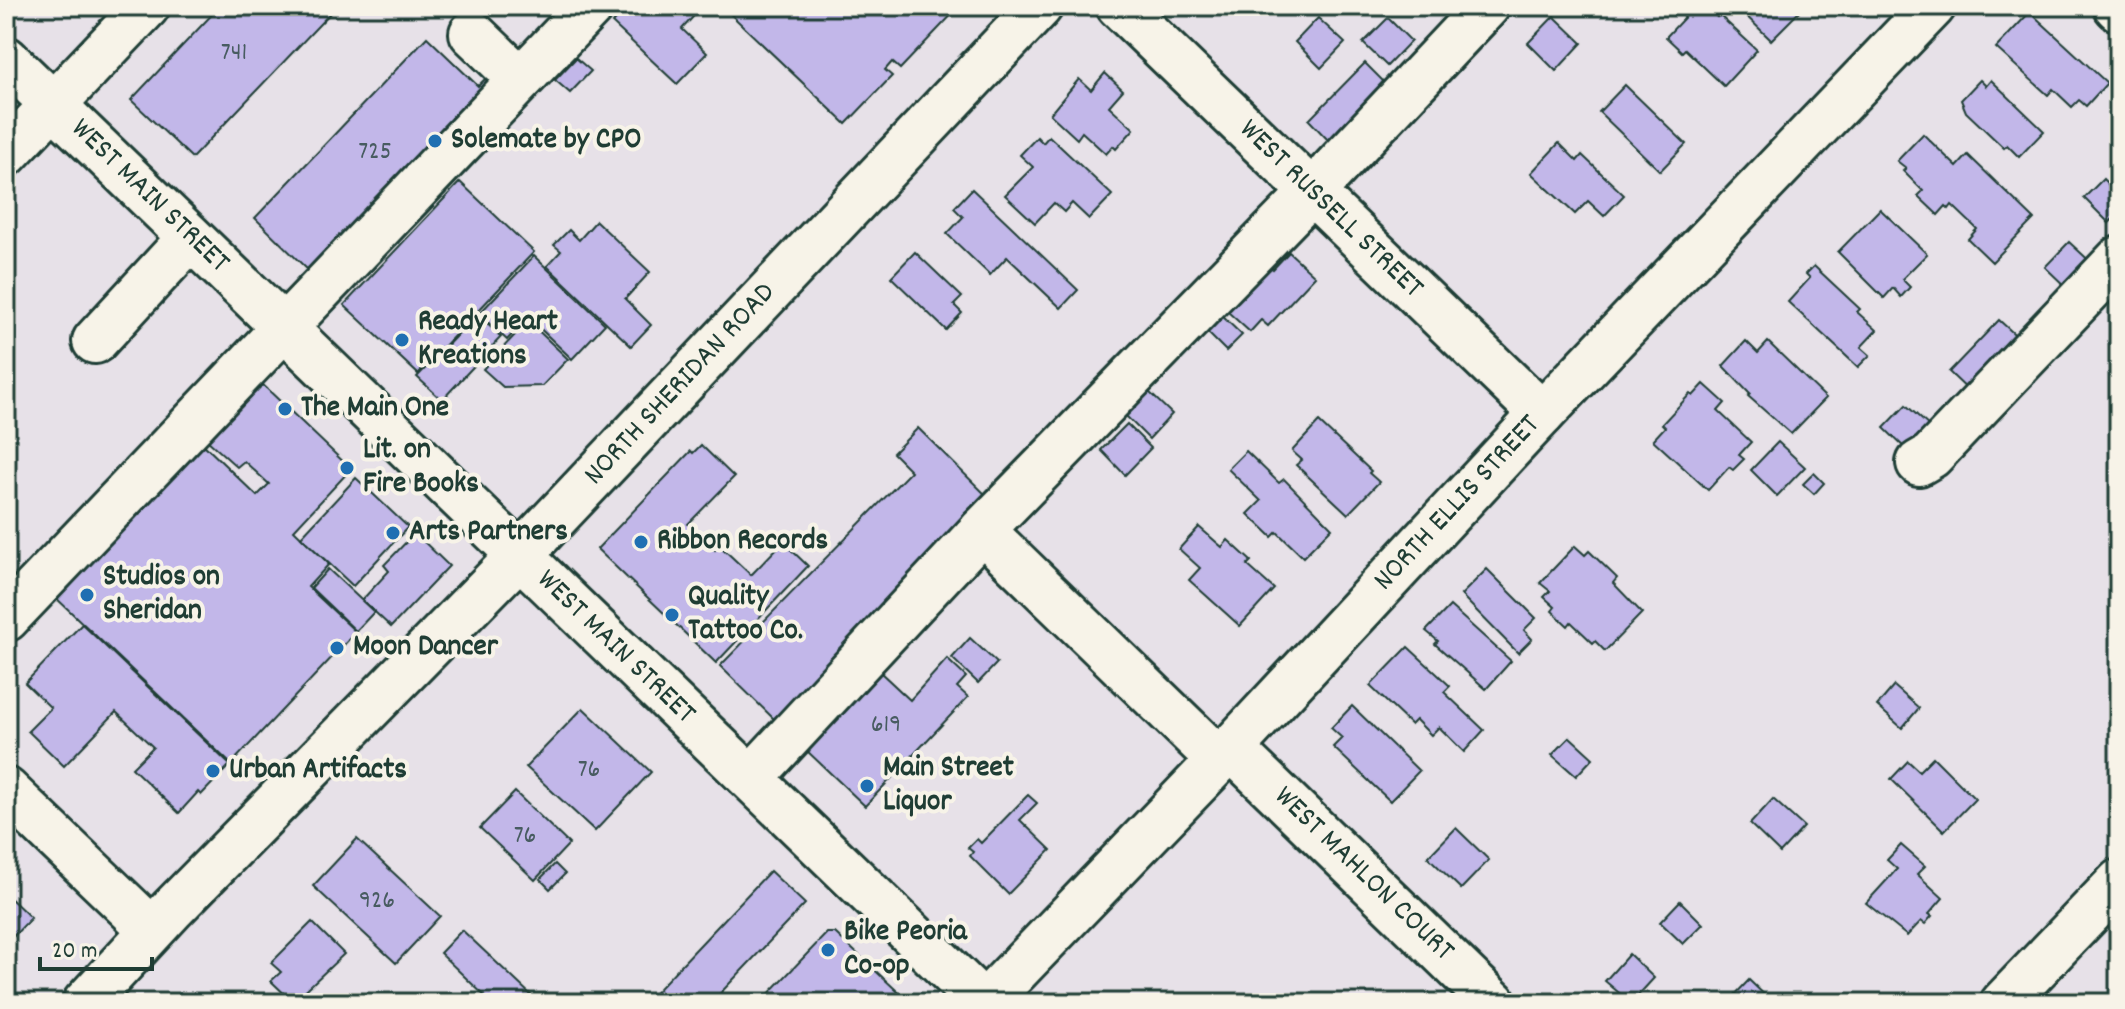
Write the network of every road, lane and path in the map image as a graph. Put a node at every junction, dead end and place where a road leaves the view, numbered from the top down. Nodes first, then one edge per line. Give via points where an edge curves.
1 (147, 6) edge
2 (591, 6) edge
3 (1040, 6) edge
4 (1119, 6) edge
5 (1487, 6) edge
6 (1933, 6) edge
7 (472, 33) dead end
8 (6, 59) edge
9 (520, 79) junction
10 (53, 104) junction
11 (6, 154) edge
12 (1312, 192) junction
13 (190, 238) junction
14 (2119, 259) edge
15 (285, 329) junction
16 (95, 341) dead end
17 (1542, 414) junction
18 (1919, 463) dead end
19 (982, 530) junction
20 (519, 556) junction
21 (6, 619) edge
22 (1225, 754) junction
23 (751, 778) junction
24 (6, 790) edge
25 (2119, 882) edge
26 (152, 930) junction
27 (85, 1003) edge
28 (984, 1003) edge
29 (1494, 1003) edge
30 (2003, 1003) edge

1 - 10 street
2 - 9 street
3 - 20 street, NORTH SHERIDAN ROAD
4 - 12 street, WEST RUSSELL STREET
5 - 12 street
6 - 17 street, NORTH ELLIS STREET
7 - 9 street
8 - 10 street, WEST MAIN STREET
9 - 15 street
10 - 11 street
10 - 13 street, WEST MAIN STREET
12 - 17 street, WEST RUSSELL STREET
12 - 19 street
13 - 15 street, WEST MAIN STREET
13 - 16 street
14 - 18 street
15 - 20 street, WEST MAIN STREET
15 - 21 street
17 - 22 street, NORTH ELLIS STREET
19 - 22 street, WEST MAHLON COURT
19 - 23 street
20 - 23 street, WEST MAIN STREET
20 - 26 street, NORTH SHERIDAN ROAD
22 - 28 street, NORTH ELLIS STREET
22 - 29 street, WEST MAHLON COURT
23 - 28 street, WEST MAIN STREET
24 - 26 street
25 - 30 street
26 - 27 street, NORTH SHERIDAN ROAD

